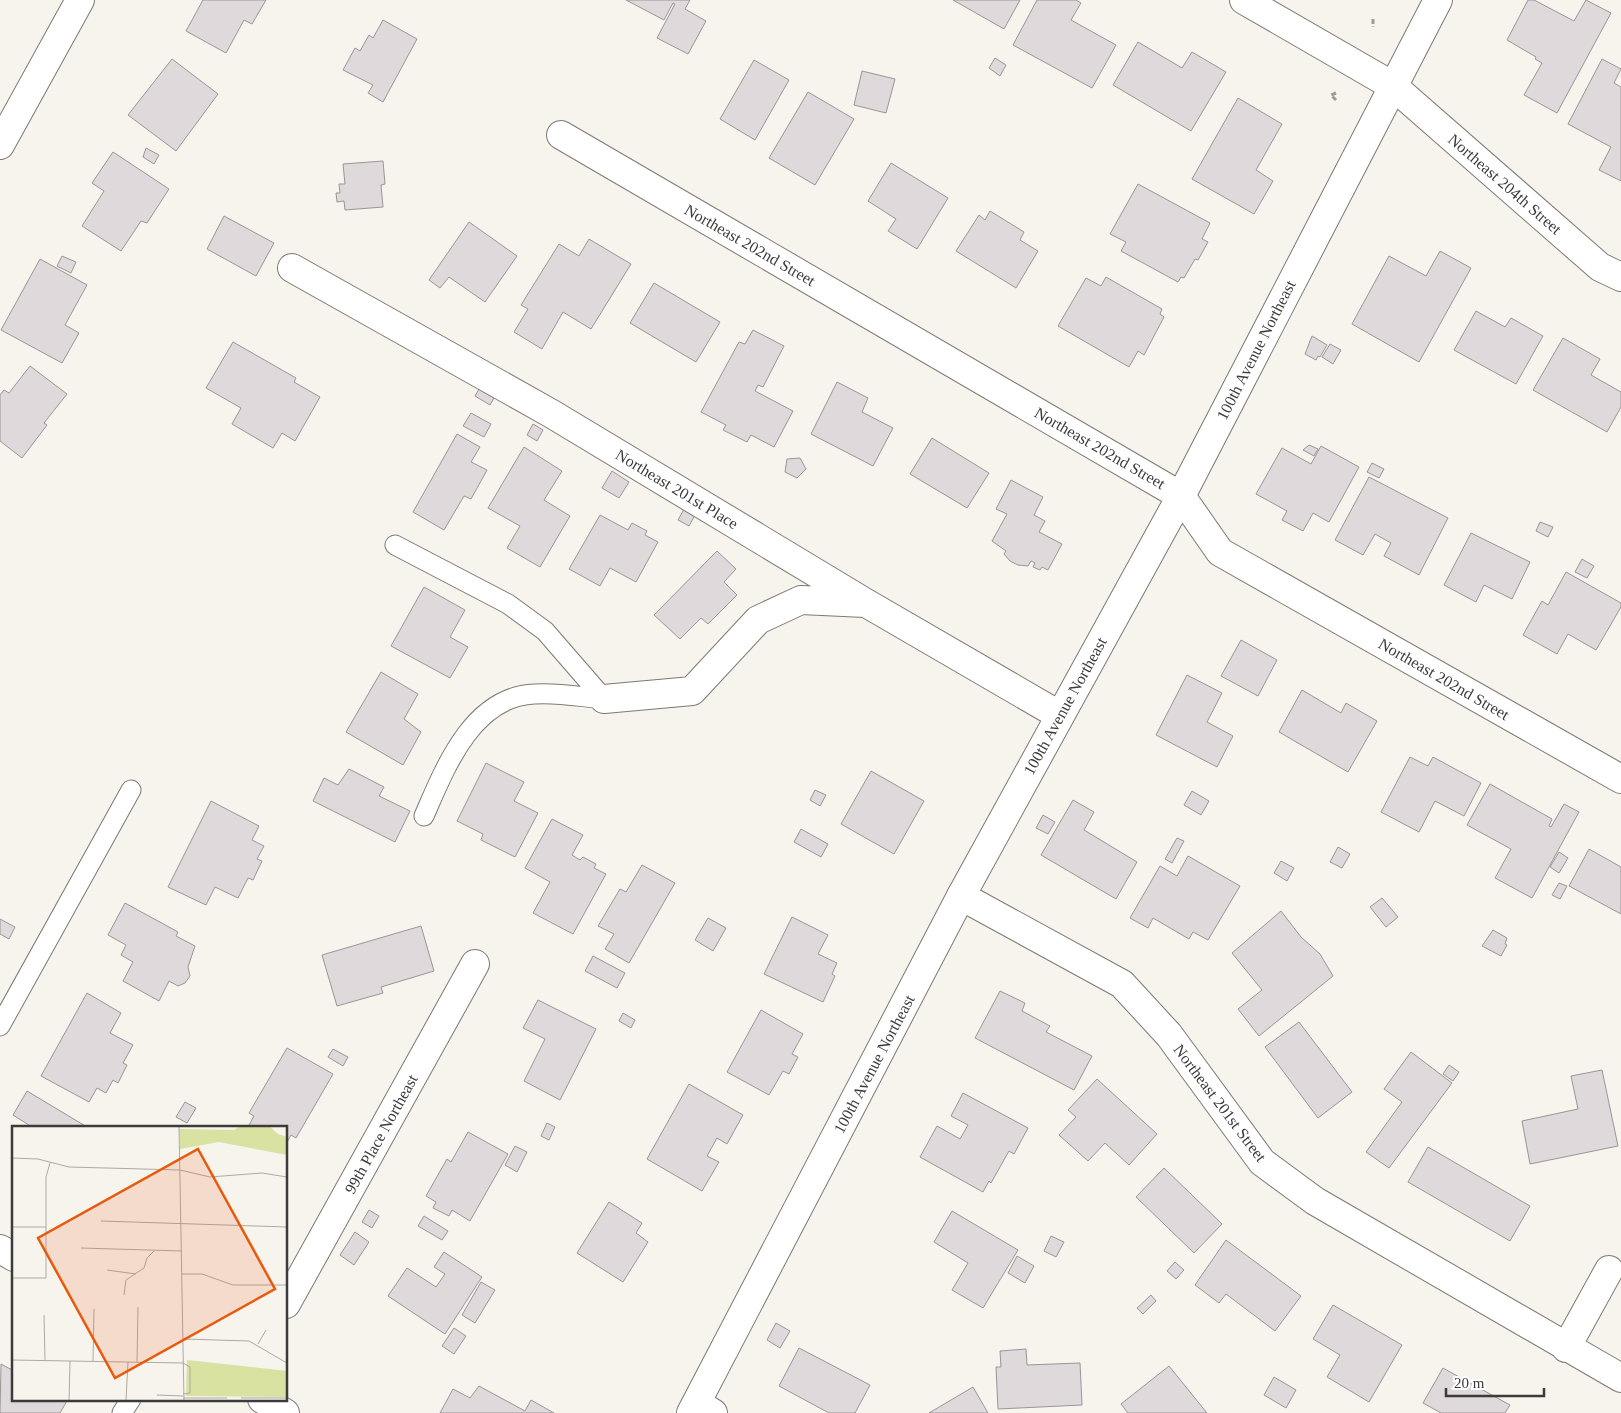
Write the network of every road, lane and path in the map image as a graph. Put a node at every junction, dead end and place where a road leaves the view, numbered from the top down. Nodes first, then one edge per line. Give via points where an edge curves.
1 (80, 0) edge
2 (1244, 0) edge
3 (1438, 0) edge
4 (1373, 19) dead end
5 (1373, 27) dead end
6 (1393, 86) junction
7 (1336, 92) dead end
8 (1336, 100) dead end
9 (561, 135) dead end
10 (0, 145) edge
11 (292, 268) dead end
12 (1621, 277) edge
13 (1181, 496) junction
14 (395, 545) dead end
15 (866, 603) junction
16 (604, 699) junction
17 (1059, 715) junction
18 (1621, 779) edge
19 (131, 790) dead end
20 (424, 816) dead end
21 (961, 896) junction
22 (476, 964) dead end
23 (0, 1026) edge
24 (0, 1249) edge
25 (12, 1256) edge
26 (1609, 1270) dead end
27 (288, 1300) edge
28 (1566, 1348) junction
29 (1621, 1378) edge
30 (130, 1400) edge
31 (264, 1400) edge
32 (700, 1410) edge
33 (122, 1413) edge
34 (285, 1413) edge

1 - 10 street
2 - 6 street, Northeast 204th Street
3 - 6 street, 100th Avenue Northeast
4 - 5 path
6 - 12 street, Northeast 204th Street via 1600,268
6 - 13 street, 100th Avenue Northeast
7 - 8 path via 1331,95
9 - 13 street, Northeast 202nd Street
11 - 15 street, Northeast 201st Place via 552,414
13 - 17 street, 100th Avenue Northeast
13 - 18 street, Northeast 202nd Street via 1220,552
14 - 16 lane via 508,604 545,631
15 - 16 street via 800,600 758,620 692,691
15 - 17 street, Northeast 201st Place
16 - 20 lane via 533,694 503,702 463,737 445,766
17 - 21 street, 100th Avenue Northeast
19 - 23 lane
21 - 28 street, Northeast 201st Street via 1122,984 1169,1035 1262,1162 1315,1201
21 - 32 street, 100th Avenue Northeast
22 - 27 street, 99th Place Northeast
24 - 25 street
26 - 28 street
28 - 29 street, Northeast 201st Street
30 - 33 lane
31 - 34 street

